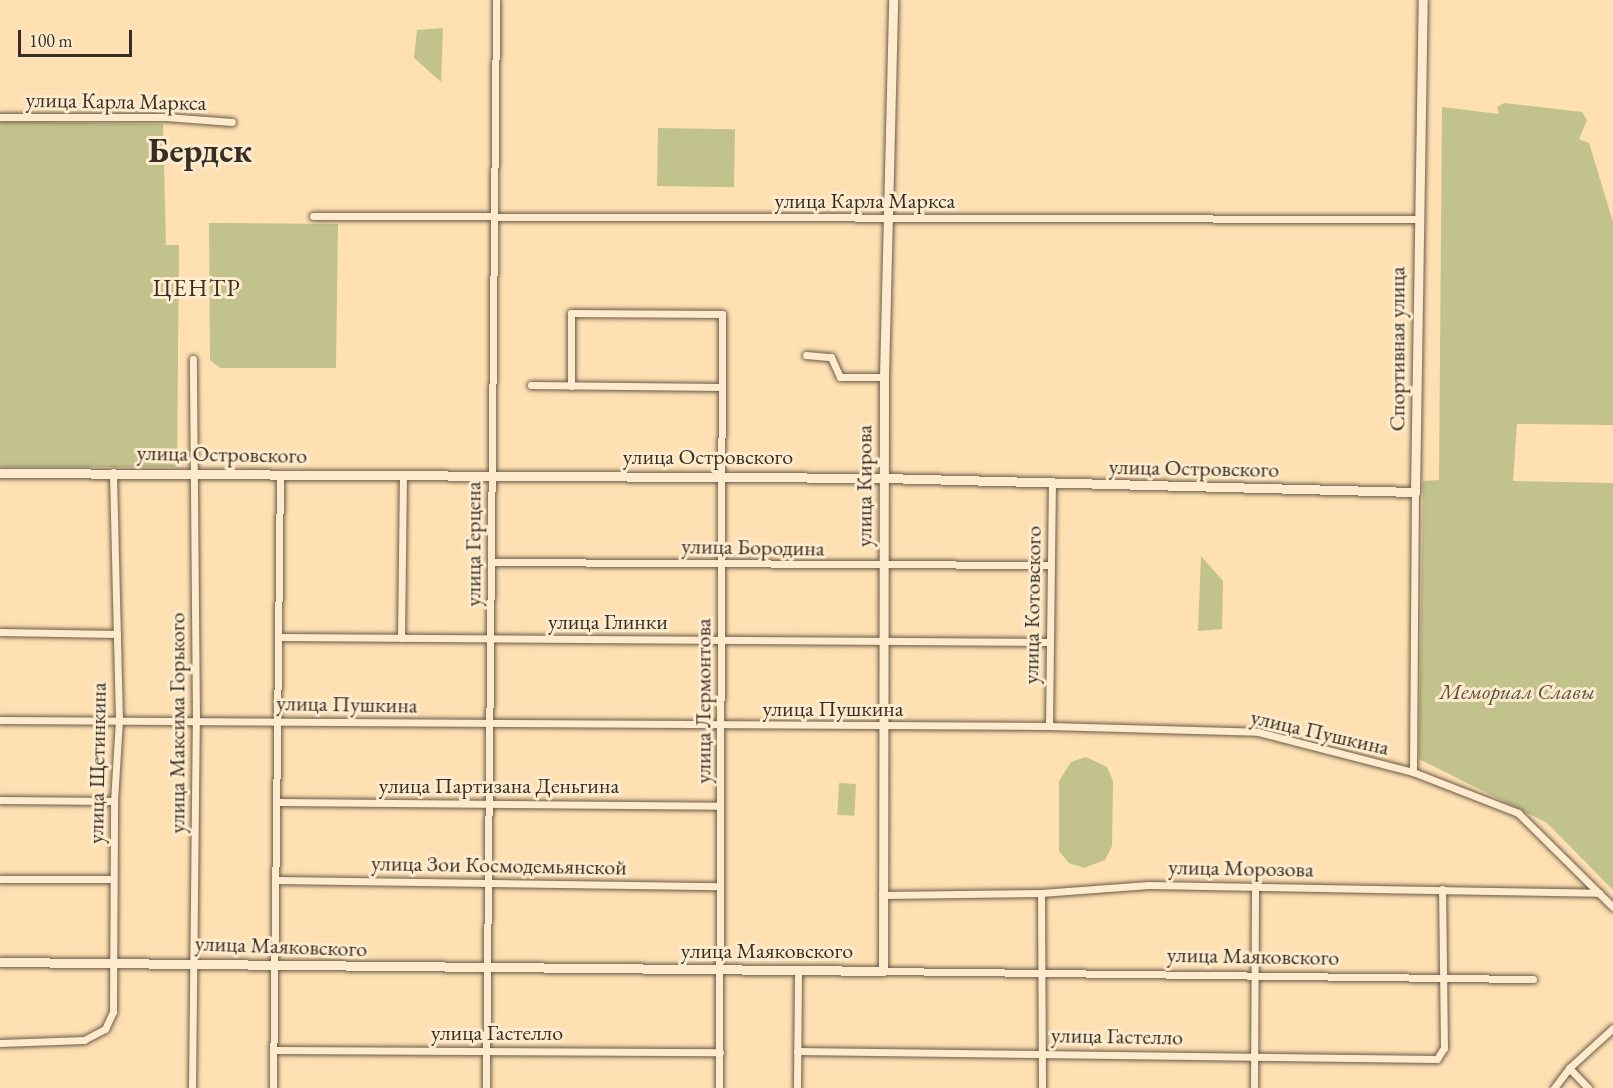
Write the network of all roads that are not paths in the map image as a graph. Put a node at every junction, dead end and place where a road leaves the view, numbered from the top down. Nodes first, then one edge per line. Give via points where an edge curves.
1 (496, 0) edge
2 (893, 0) edge
3 (1423, 0) edge
4 (0, 117) edge
5 (232, 122) dead end
6 (313, 216) dead end
7 (495, 216) junction
8 (1418, 219) junction
9 (888, 220) junction
10 (806, 355) dead end
11 (193, 359) dead end
12 (884, 376) junction
13 (531, 385) dead end
14 (571, 386) junction
15 (722, 387) junction
16 (113, 472) junction
17 (0, 473) edge
18 (196, 473) junction
19 (280, 474) junction
20 (402, 475) junction
21 (492, 475) junction
22 (721, 477) junction
23 (883, 478) junction
24 (1052, 483) junction
25 (1415, 492) junction
26 (491, 562) junction
27 (721, 565) junction
28 (1050, 565) junction
29 (883, 566) junction
30 (0, 632) edge
31 (117, 634) junction
32 (278, 637) junction
33 (401, 638) junction
34 (490, 639) junction
35 (721, 640) junction
36 (883, 641) junction
37 (1047, 642) junction
38 (0, 720) edge
39 (119, 720) junction
40 (196, 721) junction
41 (278, 721) junction
42 (490, 723) junction
43 (721, 726) junction
44 (1048, 726) junction
45 (883, 727) junction
46 (1413, 772) junction
47 (0, 800) edge
48 (114, 801) junction
49 (278, 802) junction
50 (489, 804) junction
51 (720, 806) junction
52 (0, 879) edge
53 (113, 879) junction
54 (277, 880) junction
55 (488, 883) junction
56 (720, 886) junction
57 (1256, 886) junction
58 (1442, 889) junction
59 (1041, 893) junction
60 (1599, 893) junction
61 (882, 895) junction
62 (1613, 907) edge
63 (0, 962) edge
64 (112, 963) junction
65 (193, 963) junction
66 (277, 968) junction
67 (487, 970) junction
68 (720, 970) junction
69 (798, 971) junction
70 (883, 972) junction
71 (1044, 973) junction
72 (1257, 976) junction
73 (1443, 978) junction
74 (1533, 979) dead end
75 (1613, 1028) edge
76 (0, 1043) edge
77 (274, 1050) junction
78 (797, 1051) junction
79 (486, 1052) junction
80 (720, 1053) junction
81 (1043, 1053) junction
82 (1253, 1055) junction
83 (1569, 1068) junction
84 (192, 1088) edge
85 (273, 1088) edge
86 (486, 1088) edge
87 (719, 1088) edge
88 (797, 1088) edge
89 (1042, 1088) edge
90 (1254, 1088) edge
91 (1554, 1088) edge
92 (1588, 1088) edge

1 - 7 street, улица Герцена
2 - 9 street, улица Кирова
3 - 8 street, Спортивная улица
4 - 5 street, улица Карла Маркса via 166,117
6 - 7 street, улица Карла Маркса
7 - 9 street, улица Карла Маркса
7 - 21 street, улица Герцена
8 - 9 street, улица Карла Маркса
8 - 25 street, Спортивная улица
9 - 12 street, улица Кирова
10 - 12 street via 831,357 840,377
11 - 18 street, улица Максима Горького
12 - 23 street, улица Кирова
13 - 14 street
14 - 15 street
14 - 15 street, улица Лермонтова via 571,313 722,314
15 - 22 street, улица Лермонтова
16 - 17 street, улица Островского
16 - 18 street, улица Островского
16 - 31 street, улица Щетинкина
18 - 19 street, улица Островского
18 - 40 street, улица Максима Горького
19 - 20 street, улица Островского
19 - 32 street
20 - 21 street, улица Островского
20 - 33 street
21 - 22 street, улица Островского
21 - 26 street, улица Герцена
22 - 23 street, улица Островского
22 - 27 street, улица Лермонтова
23 - 24 street, улица Островского
23 - 29 street, улица Кирова
24 - 25 street, улица Островского
24 - 28 street, улица Котовского
25 - 46 street, Спортивная улица
26 - 27 street, улица Бородина
26 - 34 street, улица Герцена
27 - 29 street, улица Бородина
27 - 35 street, улица Лермонтова
28 - 29 street, улица Бородина
28 - 37 street, улица Котовского
29 - 36 street, улица Кирова
30 - 31 street
31 - 39 street, улица Щетинкина
32 - 33 street, улица Глинки
32 - 41 street
33 - 34 street, улица Глинки
34 - 35 street, улица Глинки
34 - 42 street, улица Герцена
35 - 36 street, улица Глинки
35 - 43 street, улица Лермонтова
36 - 37 street, улица Глинки
36 - 45 street, улица Кирова
37 - 44 street, улица Котовского
38 - 39 street, улица Пушкина
39 - 40 street, улица Пушкина
39 - 48 street, улица Щетинкина
40 - 41 street, улица Пушкина
40 - 65 street, улица Максима Горького
41 - 42 street, улица Пушкина
41 - 49 street
42 - 43 street, улица Пушкина
42 - 50 street, улица Герцена
43 - 45 street, улица Пушкина
43 - 51 street, улица Лермонтова
44 - 45 street, улица Пушкина
44 - 46 street, улица Пушкина via 1258,732
45 - 61 street, улица Кирова
46 - 60 street, улица Пушкина via 1518,813
47 - 48 street
48 - 53 street, улица Щетинкина
49 - 50 street, улица Партизана Деньгина
49 - 54 street
50 - 51 street, улица Партизана Деньгина
50 - 55 street, улица Герцена
51 - 56 street, улица Лермонтова
52 - 53 street
53 - 64 street, улица Щетинкина
54 - 55 street, улица Зои Космодемьянской
54 - 66 street
55 - 56 street, улица Зои Космодемьянской
55 - 67 street, улица Герцена
56 - 68 street, улица Лермонтова
57 - 58 street, улица Морозова
57 - 59 street, улица Морозова via 1149,885
57 - 72 street
58 - 60 street, улица Морозова
58 - 73 street
59 - 61 street, улица Морозова
59 - 71 street
60 - 62 street, улица Пушкина
61 - 70 street, улица Кирова
63 - 64 street, улица Маяковского
64 - 65 street, улица Маяковского
64 - 76 street, улица Щетинкина via 111,1021 84,1040
65 - 66 street, улица Маяковского
65 - 84 street, улица Максима Горького
66 - 67 street, улица Маяковского
66 - 77 street
67 - 68 street, улица Маяковского
67 - 79 street, улица Герцена
68 - 69 street, улица Маяковского
68 - 80 street, улица Лермонтова
69 - 70 street, улица Маяковского
69 - 78 street
70 - 71 street, улица Маяковского
71 - 72 street, улица Маяковского
71 - 81 street
72 - 73 street, улица Маяковского
72 - 82 street
73 - 74 street, улица Маяковского
73 - 82 street, улица Гастелло via 1444,1048 1437,1059
75 - 83 street
77 - 79 street, улица Гастелло
77 - 85 street
78 - 81 street, улица Гастелло
78 - 88 street
79 - 80 street, улица Гастелло
79 - 86 street, улица Герцена
80 - 87 street, улица Лермонтова
81 - 82 street, улица Гастелло
81 - 89 street
82 - 90 street
83 - 91 street
83 - 92 street

